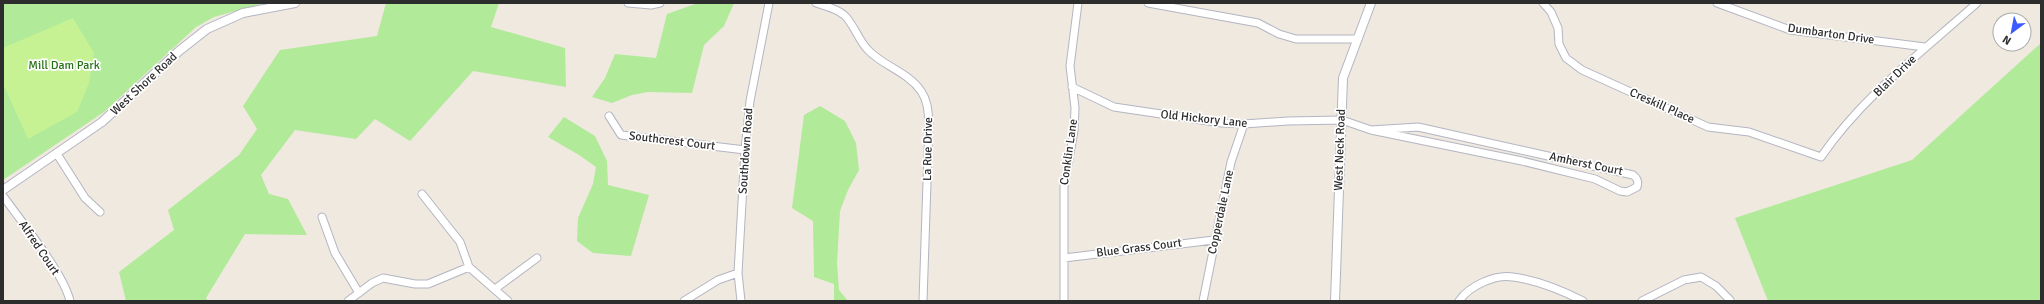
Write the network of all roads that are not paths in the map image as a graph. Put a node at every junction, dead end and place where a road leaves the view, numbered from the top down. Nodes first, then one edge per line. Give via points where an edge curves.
1 (295, 3) edge
2 (628, 3) edge
3 (660, 3) edge
4 (769, 3) edge
5 (816, 3) edge
6 (1078, 3) edge
7 (1148, 3) edge
8 (1371, 3) edge
9 (1543, 3) edge
10 (1977, 3) edge
11 (1721, 4) edge
12 (1358, 39) junction
13 (1925, 47) junction
14 (1072, 87) junction
15 (609, 116) dead end
16 (1342, 120) junction
17 (1244, 124) junction
18 (1371, 130) junction
19 (745, 150) junction
20 (57, 154) junction
21 (1821, 157) joint
22 (3, 190) edge
23 (422, 194) dead end
24 (3, 196) edge
25 (100, 212) dead end
26 (322, 217) dead end
27 (1214, 240) junction
28 (537, 258) dead end
29 (1064, 258) junction
30 (469, 267) junction
31 (738, 273) junction
32 (495, 289) junction
33 (359, 293) junction
34 (1730, 300) dead end
35 (70, 301) edge
36 (348, 301) edge
37 (508, 301) edge
38 (684, 301) edge
39 (741, 301) edge
40 (923, 301) edge
41 (1064, 301) edge
42 (1203, 301) edge
43 (1335, 301) edge
44 (1459, 301) edge
45 (1583, 301) edge
46 (1642, 301) edge

1 - 20 street, West Shore Road via 243,13 207,29 179,51 105,120
2 - 3 street
4 - 19 street, Southdown Road via 750,101
5 - 40 street, La Rue Drive via 845,15 867,50 909,79 921,91 928,106
6 - 14 street, Conklin Lane via 1070,66
7 - 12 street via 1258,23 1296,39
8 - 12 street, West Neck Road
9 - 21 street, Creskill Place via 1551,12 1559,44 1566,58 1582,70 1708,127 1749,132
10 - 13 street, Blair Drive
11 - 13 street, Dumbarton Drive via 1790,30
12 - 16 street, West Neck Road via 1343,78
13 - 21 street, Blair Drive via 1839,130
14 - 17 street, Old Hickory Lane via 1114,107
14 - 29 street, Conklin Lane via 1075,108 1074,131 1064,186
15 - 19 street, Southcrest Court via 621,135
16 - 17 street, Old Hickory Lane
16 - 18 street, Amherst Court
16 - 43 street, West Neck Road
17 - 27 street, Copperdale Lane via 1232,162
18 - 18 street, Amherst Court via 1595,179 1620,191 1632,191 1637,187 1637,179 1633,175 1418,127
19 - 31 street, Southdown Road
20 - 22 street, West Shore Road
20 - 25 street via 85,198
23 - 30 street via 460,242
24 - 35 street, Alfred Court via 51,264 68,292
26 - 33 street via 335,253
27 - 29 street, Blue Grass Court
27 - 42 street, Copperdale Lane
28 - 32 street
29 - 41 street, Conklin Lane
30 - 32 street
30 - 33 street via 428,284 383,278
31 - 38 street via 718,280
31 - 39 street, Southdown Road
32 - 37 street
33 - 36 street
34 - 46 street via 1716,286 1701,277 1684,280
44 - 45 street via 1476,286 1492,279 1512,276

